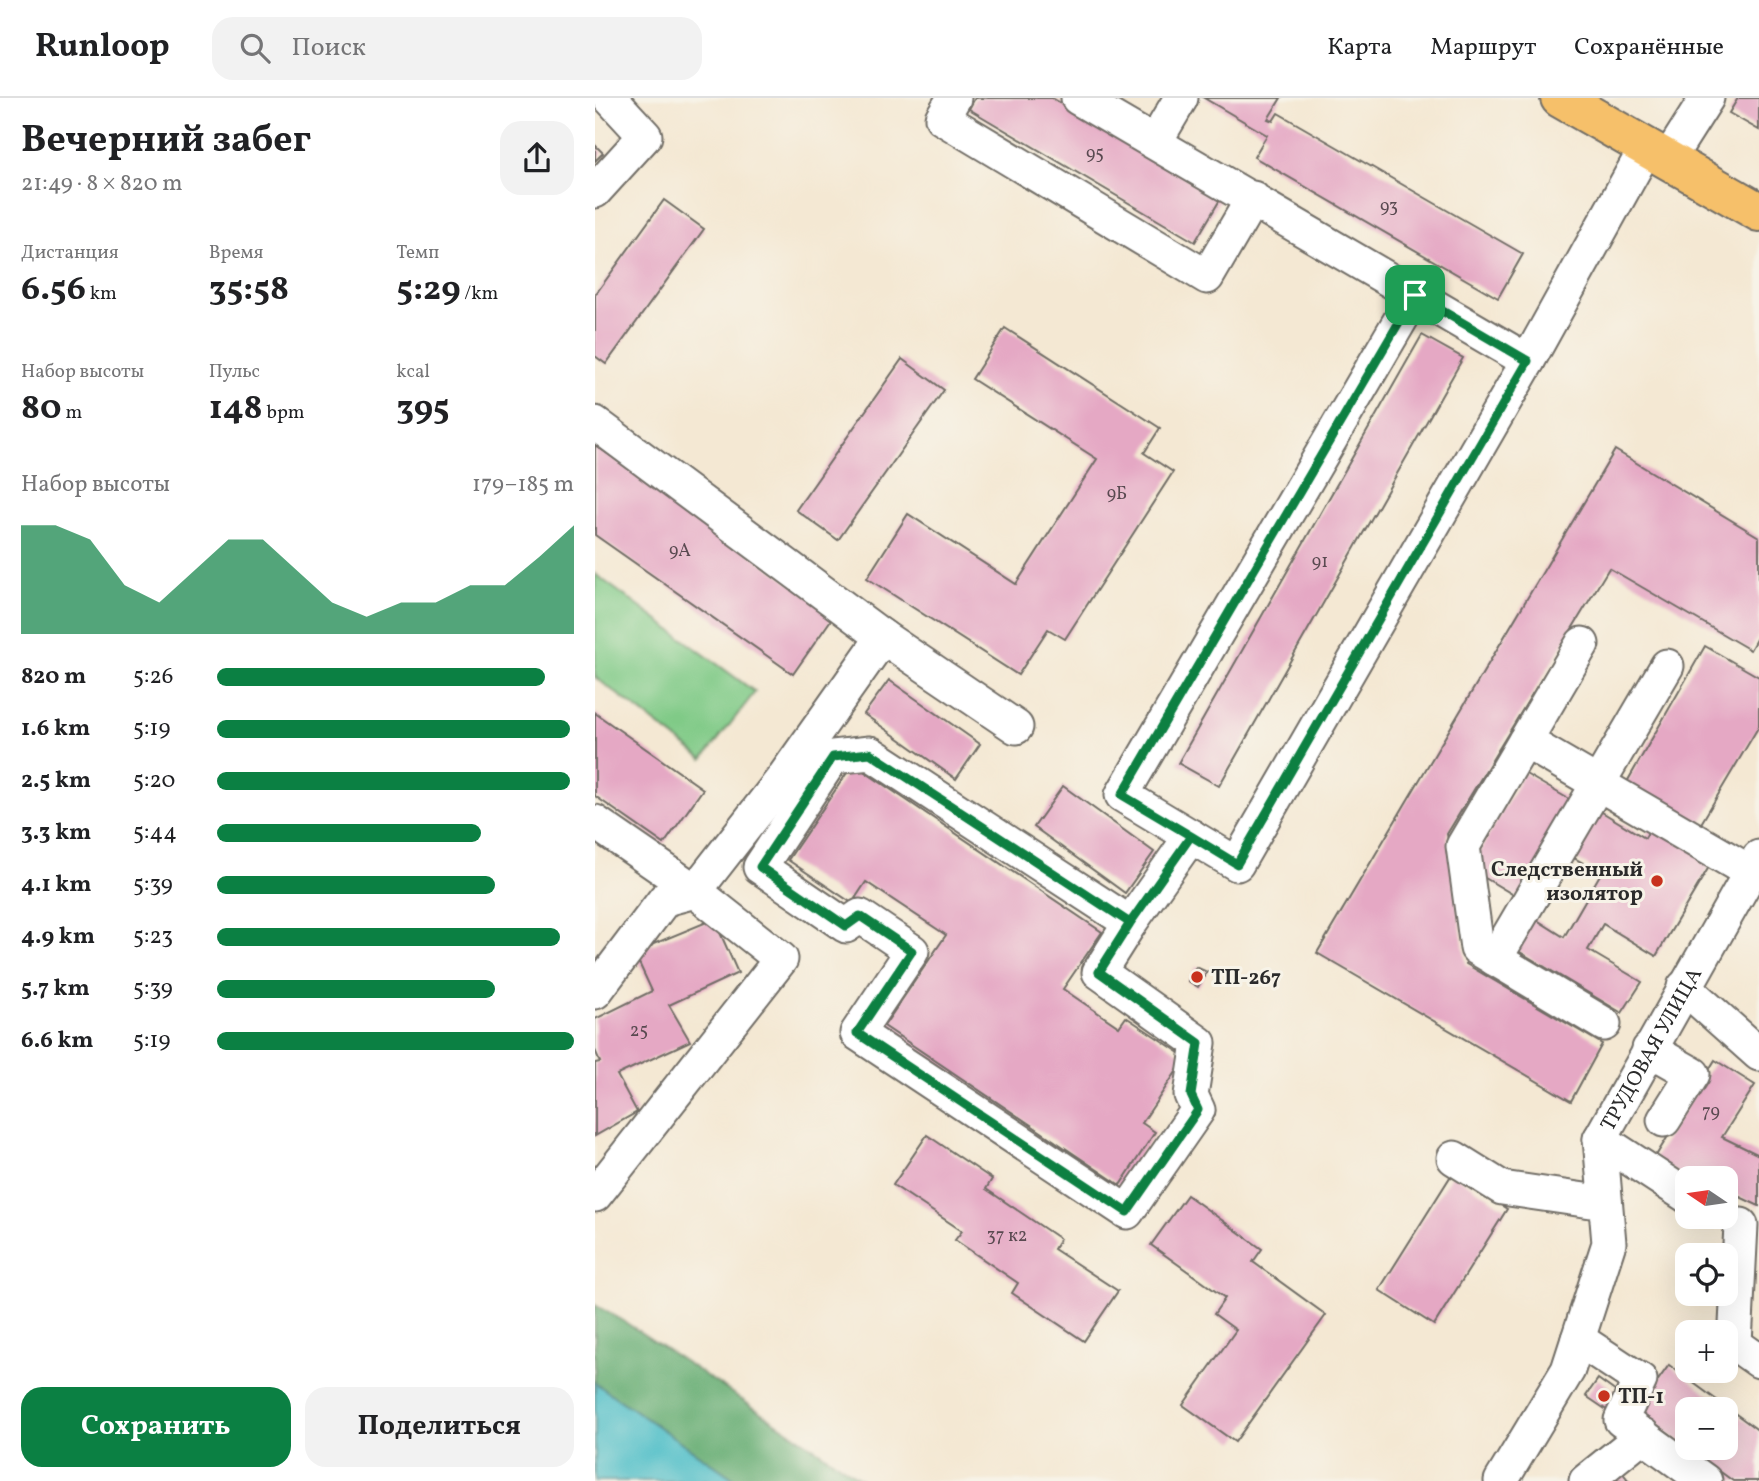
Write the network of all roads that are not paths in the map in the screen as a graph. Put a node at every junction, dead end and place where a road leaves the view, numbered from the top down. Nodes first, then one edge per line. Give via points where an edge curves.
1 (610, 98) edge
2 (954, 98) edge
3 (1079, 98) edge
4 (1181, 98) edge
5 (1560, 98) edge
6 (1707, 98) edge
7 (1156, 142) junction
8 (1657, 154) junction
9 (595, 191) edge
10 (1253, 198) junction
11 (1759, 212) edge
12 (1415, 295) junction
13 (1528, 361) junction
14 (595, 423) edge
15 (880, 635) junction
16 (1582, 644) dead end
17 (1667, 666) dead end
18 (1016, 727) dead end
19 (1525, 741) junction
20 (1598, 783) junction
21 (595, 822) edge
22 (1191, 836) junction
23 (1755, 864) edge
24 (695, 891) junction
25 (1130, 923) junction
26 (1495, 959) junction
27 (1684, 986) junction
28 (595, 992) edge
29 (1604, 1024) dead end
30 (1649, 1049) junction
31 (1759, 1054) edge
32 (1664, 1120) dead end
33 (1600, 1139) junction
34 (1454, 1158) dead end
35 (1675, 1188) edge
36 (595, 1195) edge
37 (1605, 1203) junction
38 (1739, 1224) edge
39 (1578, 1339) junction
40 (1759, 1361) edge
41 (1643, 1435) junction
42 (1501, 1481) edge
43 (1586, 1481) edge
44 (1705, 1481) edge

1 - 9 street via 645,136
2 - 10 street via 942,118 1207,277
3 - 7 street
4 - 7 street
5 - 8 main road
6 - 8 street
7 - 10 street
8 - 11 main road
8 - 13 street
10 - 12 street
12 - 13 street
12 - 22 street via 1122,795
13 - 22 street via 1237,864
14 - 15 street
15 - 18 street
15 - 24 street via 883,637 781,781
16 - 19 street
17 - 20 street
19 - 20 street
19 - 26 street via 1463,846 1477,948
20 - 23 street
20 - 26 street
21 - 24 street
22 - 25 street
23 - 27 street, ТРУДОВАЯ УЛИЦА
24 - 28 street via 665,900
24 - 36 street via 781,959
25 - 25 street via 870,753 833,757 760,867 846,926 860,916 912,951 857,1033 1127,1212 1198,1110 1191,1095 1199,1043 1099,972
26 - 29 street
27 - 30 street, ТРУДОВАЯ УЛИЦА
27 - 31 street
30 - 32 street via 1693,1074
30 - 33 street, ТРУДОВАЯ УЛИЦА
33 - 35 street
33 - 37 street, ТРУДОВАЯ УЛИЦА
34 - 37 street via 1503,1188
37 - 39 street, ТРУДОВАЯ УЛИЦА via 1609,1243
38 - 40 street via 1735,1344
39 - 41 street via 1640,1380 1621,1420
39 - 42 street, ТРУДОВАЯ УЛИЦА via 1568,1370
41 - 43 street
41 - 44 street

